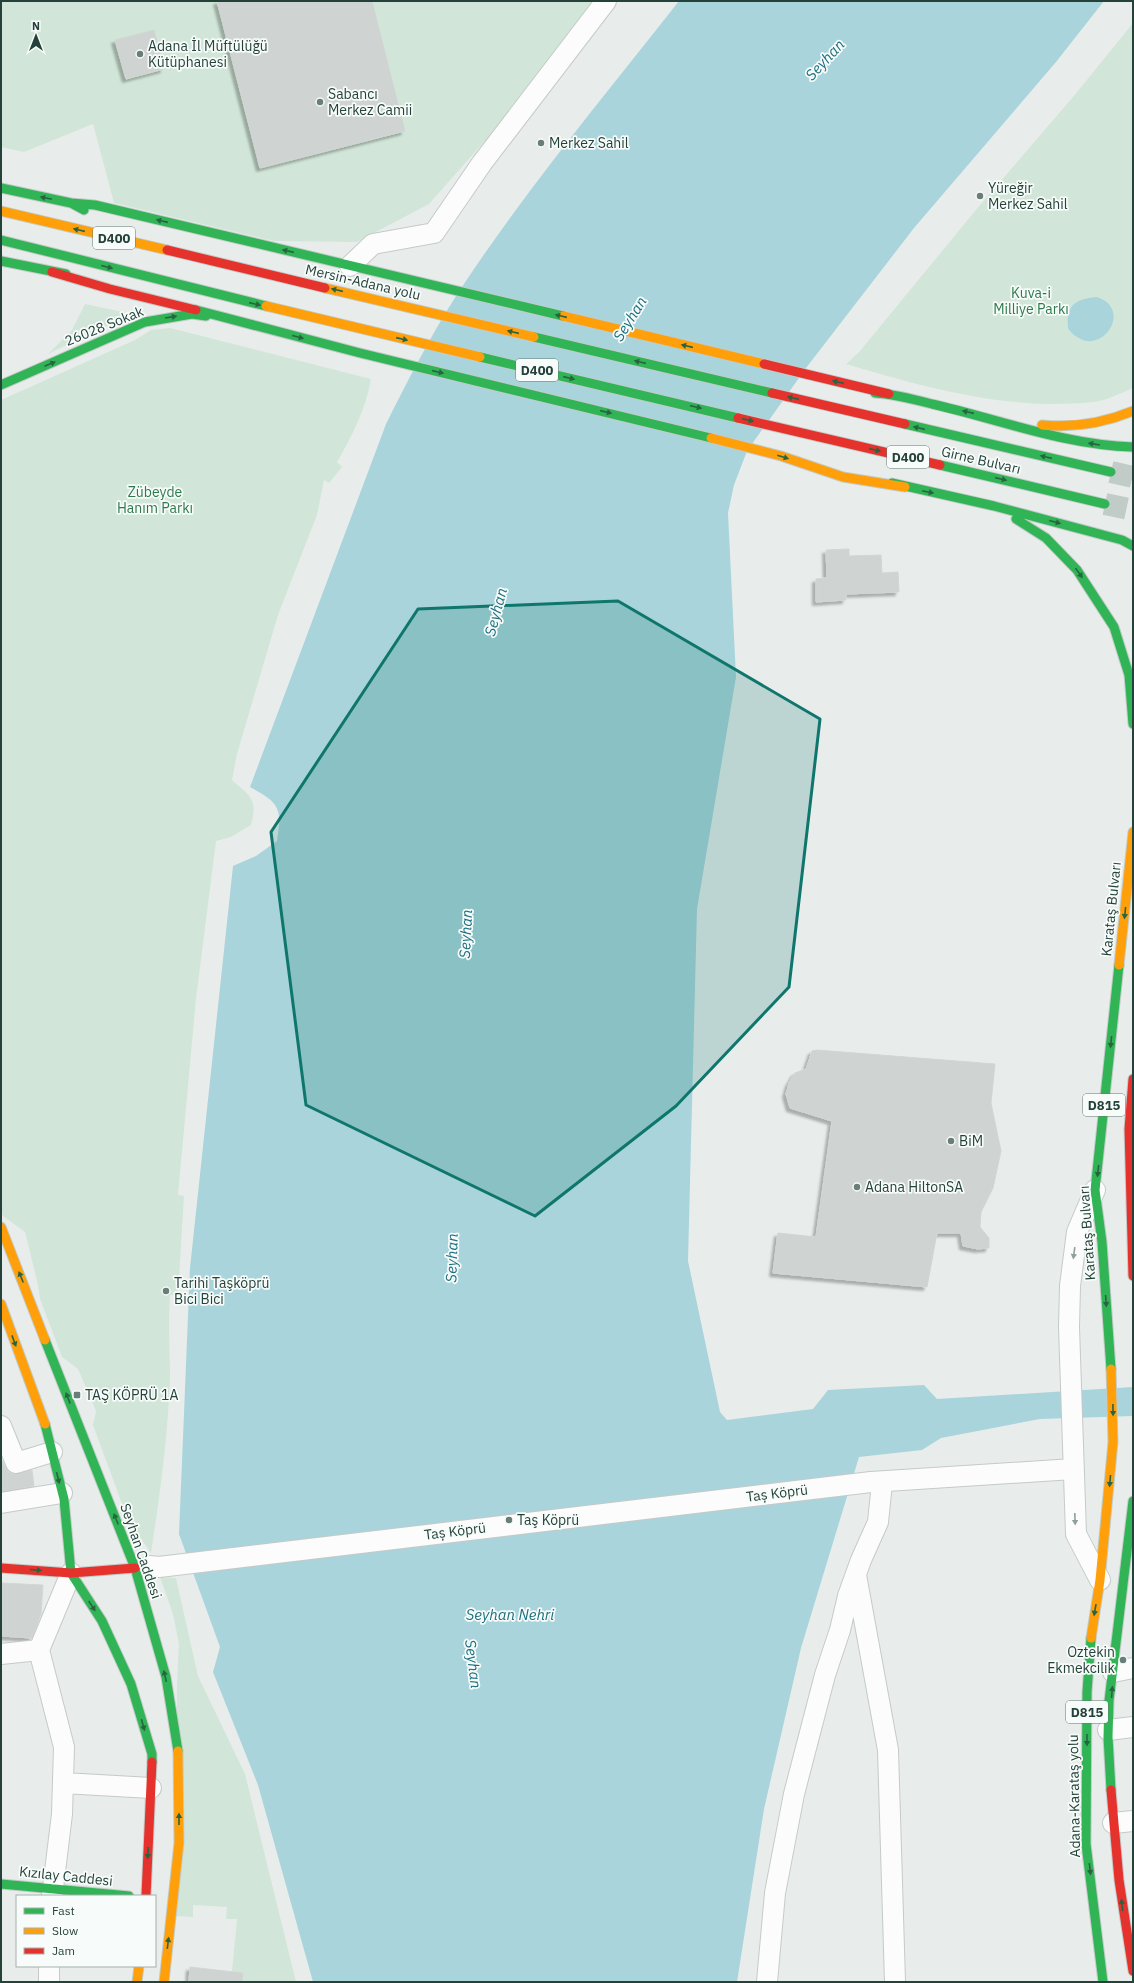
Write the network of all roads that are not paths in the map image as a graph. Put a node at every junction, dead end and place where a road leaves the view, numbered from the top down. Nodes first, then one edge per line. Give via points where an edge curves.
1 (606, 1) edge
2 (1, 188) edge
3 (71, 203) junction
4 (1, 211) edge
5 (101, 216) dead end
6 (1, 240) edge
7 (195, 247) dead end
8 (1, 261) edge
9 (226, 265) junction
10 (350, 266) junction
11 (52, 272) junction
12 (112, 280) dead end
13 (180, 295) dead end
14 (217, 295) junction
15 (247, 323) junction
16 (741, 374) dead end
17 (718, 381) junction
18 (1, 384) edge
19 (830, 390) dead end
20 (890, 394) junction
21 (710, 411) junction
22 (1133, 411) edge
23 (983, 416) junction
24 (726, 425) dead end
25 (1133, 446) edge
26 (853, 469) dead end
27 (1111, 472) tunnel mouth
28 (905, 487) junction
29 (1105, 504) tunnel mouth
30 (994, 506) junction
31 (1133, 546) edge
32 (1133, 724) edge
33 (1133, 832) edge
34 (1133, 1079) edge
35 (1132, 1109) edge
36 (1095, 1190) junction
37 (1, 1227) edge
38 (1133, 1276) edge
39 (1, 1304) edge
40 (1, 1426) edge
41 (1113, 1442) joint
42 (52, 1452) junction
43 (1073, 1468) junction
44 (877, 1482) junction
45 (62, 1493) junction
46 (1133, 1501) edge
47 (1, 1503) edge
48 (148, 1567) junction
49 (1, 1568) edge
50 (70, 1573) junction
51 (856, 1574) junction
52 (1100, 1580) junction
53 (39, 1650) junction
54 (1, 1654) edge
55 (1133, 1668) edge
56 (1113, 1672) junction
57 (1133, 1727) edge
58 (1108, 1730) junction
59 (63, 1783) junction
60 (151, 1788) junction
61 (1133, 1821) edge
62 (1113, 1823) junction
63 (1, 1884) edge
64 (52, 1892) edge
65 (110, 1895) edge
66 (146, 1895) edge
67 (1128, 1920) edge
68 (49, 1967) edge
69 (139, 1967) edge
70 (1133, 1971) edge
71 (49, 1982) edge
72 (138, 1982) edge
73 (164, 1982) edge
74 (767, 1982) edge
75 (895, 1982) edge
76 (1103, 1982) edge

1 - 10 street via 482,164 434,233 373,244
3 -> 2 main road
3 - 5 main road
10 -> 3 main road via 95,205
9 -> 4 main road, Mersin-Adana yolu / D400
6 -> 14 main road, D400
7 - 9 main road
8 - 11 main road
17 -> 9 main road, Mersin-Adana yolu / D400
20 -> 10 main road
11 - 12 main road
11 - 15 main road
13 - 14 main road
14 -> 21 main road, D400
18 -> 15 main road, 26028 Sokak via 145,322 192,314
15 -> 28 main road via 360,353 705,436 781,456 844,477
16 - 17 main road
27 -> 17 main road, Girne Bulvarı / D400
19 - 20 main road
23 -> 20 main road
21 - 24 main road
21 -> 29 main road, Girne Bulvarı / D400
22 - 23 main road via 1118,418 1052,426
25 -> 23 main road via 1113,447 1077,441
26 - 28 main road
28 -> 30 main road
30 -> 31 main road via 1122,540
30 -> 32 main road via 1046,538 1077,570 1114,627 1129,675
33 -> 36 main road, Karataş Bulvarı / D815
34 - 35 main road, D815
35 - 38 main road, D815 via 1129,1129
36 -> 41 main road, Karataş Bulvarı / D815 via 1102,1242 1112,1378
36 -> 43 street via 1077,1232 1070,1286
48 -> 37 main road, Seyhan Caddesi
39 -> 42 main road
40 - 42 street via 16,1463
41 -> 52 main road, Adana-Karataş yolu / D815
42 -> 45 main road
43 - 44 street, Taș Köprü
43 -> 52 street via 1076,1534
44 - 48 street, Taș Köprü
44 - 51 street via 878,1522
45 - 47 street
45 - 50 main road
46 - 56 main road, D815 via 1132,1527
48 - 50 main road
73 -> 48 main road, Seyhan Caddesi via 179,1843 179,1760
49 -> 50 main road
50 - 53 street
50 -> 60 main road via 102,1621 132,1684 152,1754
51 - 74 street via 794,1794 775,1893
51 - 75 street via 888,1750
52 -> 76 main road, Adana-Karataş yolu / D815 via 1091,1634 1087,1692 1086,1844
53 - 54 street
53 - 59 street via 64,1747
55 - 56 street
58 -> 56 main road, D815
57 - 58 street
58 - 62 main road, D815
59 - 60 street
59 - 64 street via 62,1814
60 -> 66 main road
61 - 62 street
67 -> 62 main road, D815
63 - 64 main road, Kızılay Caddesi
64 - 65 main road, Kızılay Caddesi
67 - 70 main road, D815
68 - 71 street
69 - 72 main road

